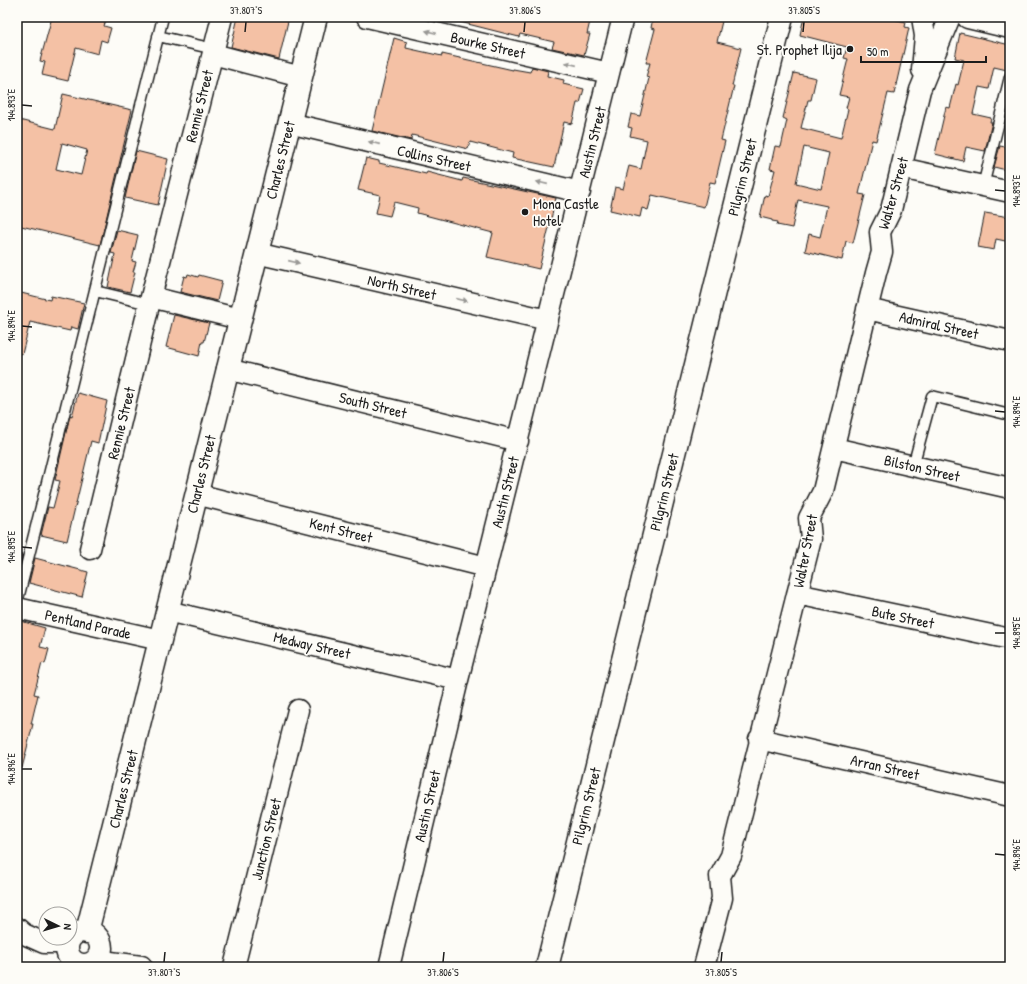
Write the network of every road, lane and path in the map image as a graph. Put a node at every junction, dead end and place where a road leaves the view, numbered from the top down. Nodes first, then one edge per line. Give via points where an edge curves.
1 (163, 17) edge
2 (222, 17) edge
3 (316, 17) edge
4 (368, 17) edge
5 (623, 17) edge
6 (782, 17) edge
7 (922, 17) edge
8 (950, 17) edge
9 (968, 17) edge
10 (1010, 27) edge
11 (158, 36) junction
12 (213, 51) junction
13 (609, 73) junction
14 (301, 77) junction
15 (1010, 77) edge
16 (920, 90) junction
17 (289, 123) junction
18 (901, 168) junction
19 (983, 186) junction
20 (580, 192) junction
21 (1010, 192) edge
22 (256, 253) junction
23 (95, 291) junction
24 (150, 301) junction
25 (867, 309) junction
26 (240, 319) junction
27 (548, 320) junction
28 (1010, 341) edge
29 (228, 369) junction
30 (1010, 415) edge
31 (518, 442) junction
32 (834, 448) junction
33 (913, 466) junction
34 (1010, 488) edge
35 (196, 494) junction
36 (90, 549) dead end
37 (486, 567) junction
38 (797, 594) junction
39 (17, 603) edge
40 (17, 608) edge
41 (167, 611) junction
42 (1010, 639) edge
43 (160, 640) junction
44 (458, 680) junction
45 (298, 710) dead end
46 (759, 739) junction
47 (1010, 796) edge
48 (17, 928) edge
49 (87, 932) junction
50 (78, 933) edge
51 (38, 940) edge
52 (68, 946) edge
53 (98, 955) junction
54 (139, 966) edge
55 (234, 967) edge
56 (389, 967) edge
57 (547, 967) edge
58 (704, 967) edge

1 - 11 lane
2 - 12 street, Rennie Street
3 - 14 street, Charles Street
13 -> 4 street, Bourke Street
5 - 13 street, Austin Street
6 - 57 street, Pilgrim Street
7 - 16 street, Walter Street via 925,36
8 - 16 street, Walter Street
9 - 10 street
11 - 12 lane
11 - 23 lane
12 - 14 street, Rennie Street
12 - 24 street, Rennie Street
13 - 20 street, Austin Street
14 - 17 street, Charles Street
15 - 19 lane
16 - 18 street, Walter Street
20 -> 17 street, Collins Street
17 - 22 street, Charles Street
18 - 19 street
18 - 25 street, Walter Street via 891,210 880,232 882,252
19 - 21 street
20 - 27 street, Austin Street
22 - 26 street, Charles Street
22 -> 27 street, North Street
23 - 24 lane
23 - 39 lane
24 - 26 street
24 - 36 street, Rennie Street
25 - 28 street, Admiral Street
25 - 32 street, Walter Street
26 - 29 street, Charles Street
27 - 31 street, Austin Street
29 - 31 street, South Street
29 - 35 street, Charles Street
30 - 33 lane via 932,396
31 - 37 street, Austin Street
32 - 33 street, Bilston Street
32 - 38 street, Walter Street via 823,491 809,518 811,539
33 - 34 street, Bilston Street
35 - 37 street, Kent Street
35 - 41 street, Charles Street
37 - 44 street, Austin Street
38 - 42 street, Bute Street
38 - 46 street, Walter Street
40 - 43 street, Pentland Parade
41 - 43 street, Charles Street
41 - 44 street, Medway Street
43 - 49 street, Charles Street
44 - 56 street, Austin Street
45 - 55 street, Junction Street
46 - 47 street, Arran Street
46 - 58 street, Walter Street via 731,856 720,876 722,898
48 - 51 street
49 - 50 street
49 - 53 street via 93,934 100,943
52 - 53 street via 69,955 78,964 90,964
53 - 54 street

